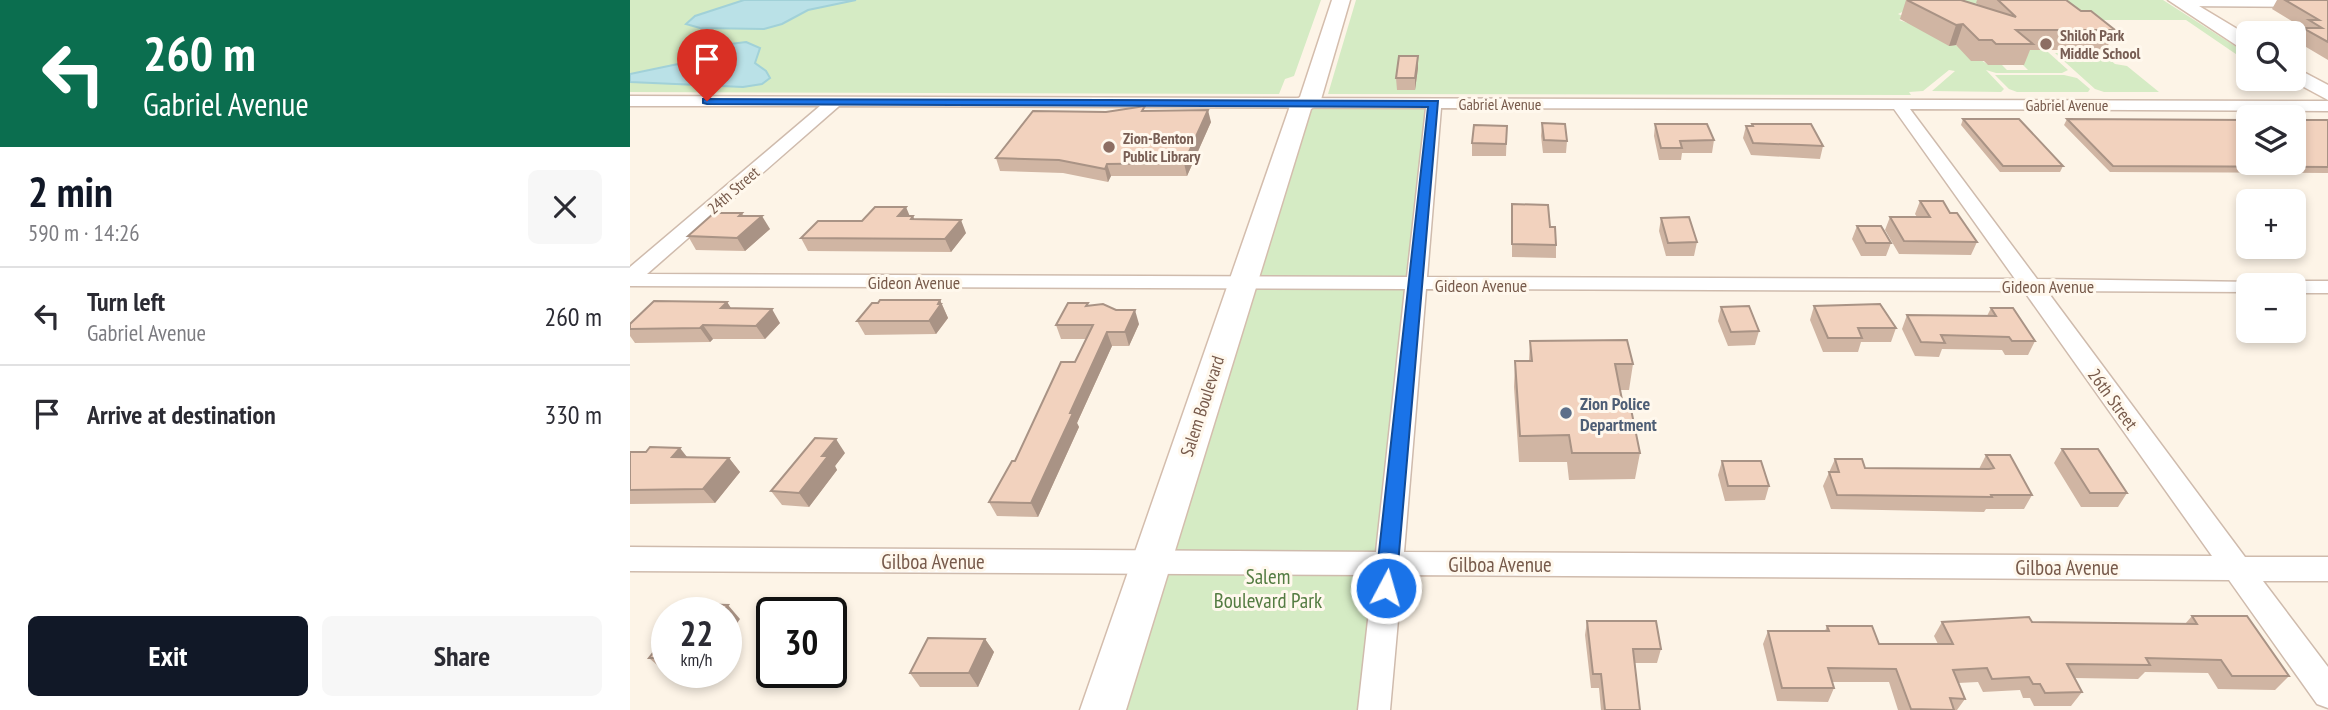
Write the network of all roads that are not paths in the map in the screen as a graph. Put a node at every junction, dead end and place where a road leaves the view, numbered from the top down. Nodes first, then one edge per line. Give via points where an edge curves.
1 (1341, 0) edge
2 (2179, 1) edge
3 (2328, 3) edge
4 (2236, 37) edge
5 (2306, 80) edge
6 (2328, 94) edge
7 (630, 101) edge
8 (836, 101) junction
9 (1305, 103) junction
10 (1434, 103) junction
11 (1899, 105) junction
12 (2328, 106) edge
13 (630, 279) edge
14 (1242, 284) junction
15 (1416, 285) junction
16 (2030, 286) junction
17 (2236, 286) edge
18 (2306, 286) edge
19 (2328, 287) edge
20 (630, 559) edge
21 (1152, 562) junction
22 (1388, 564) junction
23 (2236, 568) junction
24 (2328, 569) edge
25 (2328, 693) edge
26 (1103, 710) edge
27 (1374, 710) edge

1 - 9 street, Salem Boulevard
2 - 3 street
2 - 4 street
5 - 6 street
7 - 8 street, Gabriel Avenue
8 - 9 street, Gabriel Avenue
8 - 13 street, 24th Street
9 - 10 street, Gabriel Avenue
9 - 14 street, Salem Boulevard
10 - 11 street, Gabriel Avenue
10 - 15 street
11 - 12 street, Gabriel Avenue
11 - 16 street, 26th Street
13 - 14 street, Gideon Avenue
14 - 15 street, Gideon Avenue
14 - 21 street, Salem Boulevard
15 - 16 street, Gideon Avenue
15 - 22 street
16 - 17 street, Gideon Avenue
16 - 23 street, 26th Street
18 - 19 street
20 - 21 street, Gilboa Avenue
21 - 22 street, Gilboa Avenue
21 - 26 street, Salem Boulevard
22 - 23 street, Gilboa Avenue
22 - 27 street
23 - 24 street, Gilboa Avenue
23 - 25 street, 26th Street

